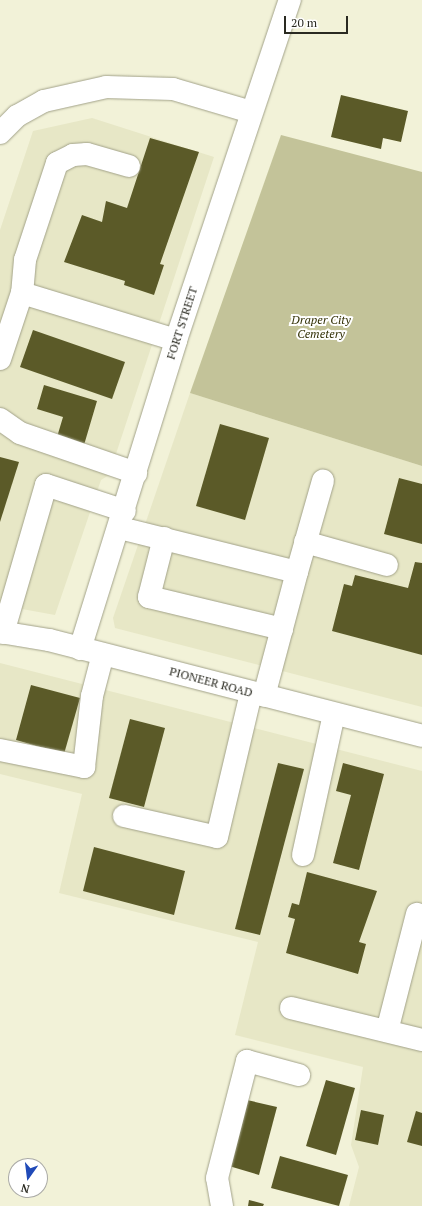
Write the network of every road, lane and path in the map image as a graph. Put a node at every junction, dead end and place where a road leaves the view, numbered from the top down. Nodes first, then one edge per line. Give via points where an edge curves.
1 (290, 0) edge
2 (251, 112) junction
3 (0, 133) edge
4 (129, 166) dead end
5 (22, 293) junction
6 (176, 340) junction
7 (0, 359) edge
8 (0, 419) edge
9 (136, 473) junction
10 (323, 482) dead end
11 (122, 519) junction
12 (164, 538) junction
13 (305, 542) junction
14 (387, 564) dead end
15 (297, 572) junction
16 (282, 629) junction
17 (2, 633) edge
18 (80, 648) junction
19 (103, 654) junction
20 (257, 694) junction
21 (334, 714) junction
22 (422, 736) edge
23 (0, 750) edge
24 (124, 816) dead end
25 (304, 855) dead end
26 (417, 914) dead end
27 (291, 1008) dead end
28 (387, 1031) junction
29 (422, 1040) edge
30 (298, 1075) dead end
31 (222, 1206) edge

1 - 2 street, FORT STREET
2 - 3 street via 173,89 106,86 44,101 17,116
2 - 6 street, FORT STREET
4 - 5 street via 87,154 63,158 57,163 24,260
5 - 6 street
5 - 7 street
6 - 9 street, FORT STREET
8 - 9 street via 20,433
9 - 11 street, FORT STREET
10 - 13 street
11 - 12 street
11 - 17 street via 46,485
11 - 18 street, FORT STREET
12 - 15 street
12 - 16 street via 149,597
13 - 14 street
13 - 15 street
15 - 16 street
16 - 20 street
17 - 18 street, PIONEER ROAD
18 - 19 street, PIONEER ROAD
19 - 20 street, PIONEER ROAD
19 - 23 street via 92,696 84,767 81,770
20 - 21 street, PIONEER ROAD
20 - 24 street via 217,837
21 - 22 street, PIONEER ROAD
21 - 25 street
26 - 28 street
27 - 28 street
28 - 29 street
30 - 31 street via 247,1061 217,1178

